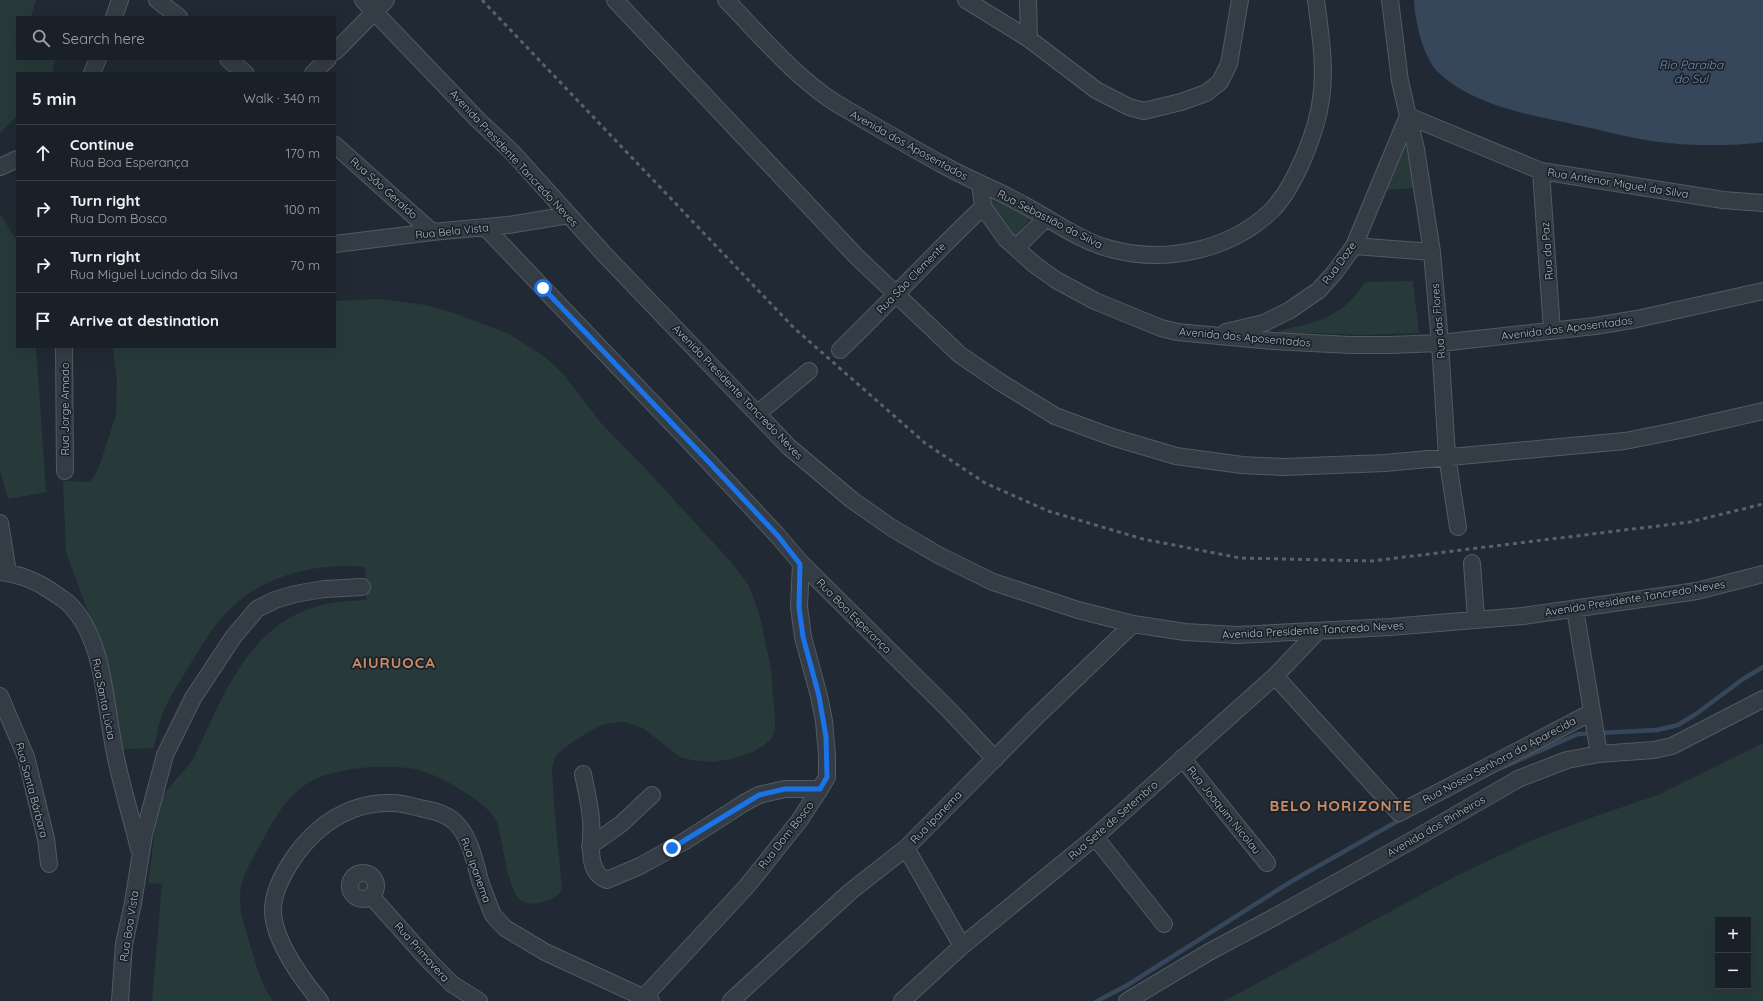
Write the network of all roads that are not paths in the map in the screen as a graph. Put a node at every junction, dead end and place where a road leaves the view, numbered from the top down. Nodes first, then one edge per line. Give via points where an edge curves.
1 (120, 0) edge
2 (157, 0) edge
3 (363, 0) edge
4 (386, 0) edge
5 (615, 0) edge
6 (726, 0) edge
7 (966, 0) edge
8 (1028, 0) edge
9 (1240, 0) edge
10 (1316, 0) edge
11 (1390, 0) edge
12 (374, 12) junction
13 (114, 16) edge
14 (178, 16) edge
15 (1029, 39) junction
16 (336, 51) edge
17 (98, 60) edge
18 (229, 60) edge
19 (327, 60) edge
20 (92, 72) edge
21 (244, 72) edge
22 (314, 72) edge
23 (1408, 116) junction
24 (336, 146) edge
25 (16, 160) edge
26 (0, 168) edge
27 (1541, 171) junction
28 (980, 183) junction
29 (1763, 203) edge
30 (983, 207) junction
31 (569, 215) junction
32 (1046, 218) junction
33 (485, 227) junction
34 (432, 232) junction
35 (336, 244) edge
36 (1354, 246) junction
37 (1016, 248) junction
38 (1432, 252) junction
39 (1763, 291) edge
40 (897, 294) junction
41 (1552, 331) junction
42 (1200, 335) junction
43 (1440, 343) junction
44 (64, 348) edge
45 (840, 350) dead end
46 (809, 371) dead end
47 (1763, 411) edge
48 (758, 413) junction
49 (1447, 456) junction
50 (65, 471) dead end
51 (0, 523) edge
52 (1458, 527) dead end
53 (1472, 563) dead end
54 (800, 564) junction
55 (4, 573) edge
56 (1763, 574) edge
57 (362, 587) dead end
58 (1575, 609) junction
59 (1476, 619) junction
60 (1134, 624) junction
61 (1318, 631) junction
62 (1275, 676) junction
63 (0, 696) edge
64 (1763, 699) edge
65 (1593, 718) junction
66 (1598, 749) junction
67 (1182, 758) junction
68 (995, 759) junction
69 (583, 774) dead end
70 (820, 789) junction
71 (652, 795) dead end
72 (1095, 837) junction
73 (590, 846) junction
74 (906, 848) junction
75 (140, 852) junction
76 (1266, 863) dead end
77 (49, 864) dead end
78 (371, 896) dead end
79 (1164, 924) dead end
80 (962, 946) junction
81 (648, 999) edge
82 (1134, 999) edge
83 (120, 1001) edge
84 (320, 1001) edge
85 (479, 1001) edge
86 (731, 1001) edge
87 (902, 1001) edge

1 - 13 street
2 - 14 street
3 - 12 street, Avenida Presidente Tancredo Neves
4 - 12 street
5 - 40 street via 856,256
6 - 28 street, Avenida dos Aposentados via 822,94 927,156
7 - 15 street
8 - 15 street
9 - 15 street via 1229,64 1220,82 1206,93 1181,102 1144,110 1130,107 1096,90
10 - 32 street, Rua Sebastião da Silva via 1322,82 1317,119 1297,172 1274,208 1262,218 1219,244 1180,253 1162,254 1109,249 1082,238
11 - 23 street via 1400,81
12 - 16 street
12 - 31 street, Avenida Presidente Tancredo Neves via 512,152
17 - 20 street
18 - 21 street
19 - 22 street
23 - 27 street, Rua Antenor Miguel da Silva
23 - 36 street, Rua Doze
23 - 38 street, Rua das Flores
24 - 34 street, Rua São Geraldo
25 - 26 street
27 - 29 street, Rua Antenor Miguel da Silva via 1723,200
27 - 41 street, Rua da Paz
28 - 30 street, Avenida dos Aposentados
28 - 32 street, Rua Sebastião da Silva
30 - 37 street, Avenida dos Aposentados via 1006,239
30 - 40 street, Rua São Clemente
31 - 33 street, Rua Bela Vista
31 - 48 street, Avenida Presidente Tancredo Neves via 691,346
32 - 37 street
33 - 34 street, Rua Bela Vista
33 - 54 street, Rua Boa Esperança via 778,536
34 - 35 street, Rua Bela Vista
36 - 38 street
36 - 42 street, Rua Doze via 1319,290 1290,310 1251,327
37 - 42 street, Avenida dos Aposentados via 1056,280 1095,301 1161,328
38 - 43 street, Rua das Flores
39 - 41 street, Avenida dos Aposentados via 1637,319
40 - 45 street, Rua São Clemente
40 - 49 street via 960,355 1025,398 1055,416 1152,450 1242,465 1284,467 1385,463
41 - 43 street, Avenida dos Aposentados
42 - 43 street, Avenida dos Aposentados via 1350,345
43 - 49 street, Rua das Flores
44 - 50 street, Rua Jorge Amado
46 - 48 street
47 - 49 street via 1625,440
48 - 60 street, Avenida Presidente Tancredo Neves via 789,447 830,483 869,513 917,543 993,582 1078,610
49 - 52 street, Rua das Flores
51 - 55 street
53 - 59 street
54 - 68 street, Rua Boa Esperança via 950,711
54 - 70 street, Rua Dom Bosco via 799,607 803,637 825,729 827,777
55 - 75 street, Rua Santa Lúcia via 34,581 68,602 88,634 100,668 115,756
56 - 58 street, Avenida Presidente Tancredo Neves via 1698,591
57 - 75 street, Rua Boa Vista via 324,589 282,598 257,610 244,623 193,698 165,754
58 - 59 street, Avenida Presidente Tancredo Neves
58 - 65 street
59 - 61 street, Avenida Presidente Tancredo Neves
60 - 61 street, Avenida Presidente Tancredo Neves via 1185,632 1237,635
60 - 68 street, Rua Ipanema
61 - 62 street, Rua Sete de Setembro
62 - 65 street, Rua Nossa Senhora da Aparecida via 1399,813
62 - 67 street, Rua Sete de Setembro
63 - 77 street, Rua Santa Bárbara via 26,757 46,839
64 - 66 street, Avenida dos Pinheiros via 1672,746 1654,750
65 - 66 street
66 - 82 street, Avenida dos Pinheiros via 1518,779 1418,838 1209,952
67 - 72 street, Rua Sete de Setembro
67 - 76 street, Rua Joaquim Nicolau
68 - 74 street, Rua Ipanema
69 - 73 street via 591,821
70 - 73 street via 785,789 759,795 685,841 610,880 604,879 596,870
70 - 81 street, Rua Dom Bosco via 799,821 747,886
71 - 73 street via 621,824
72 - 79 street
72 - 80 street, Rua Sete de Setembro
74 - 80 street
74 - 86 street, Rua Ipanema via 851,891
75 - 83 street, Rua Boa Vista via 124,944
78 - 85 street, Rua Primavera via 452,984
80 - 87 street, Rua Sete de Setembro
81 - 84 street, Rua Ipanema via 545,952 499,924 493,916 466,838 456,823 444,814 394,803 363,806 347,811 320,827 296,854 279,884 274,904 275,923 288,956

